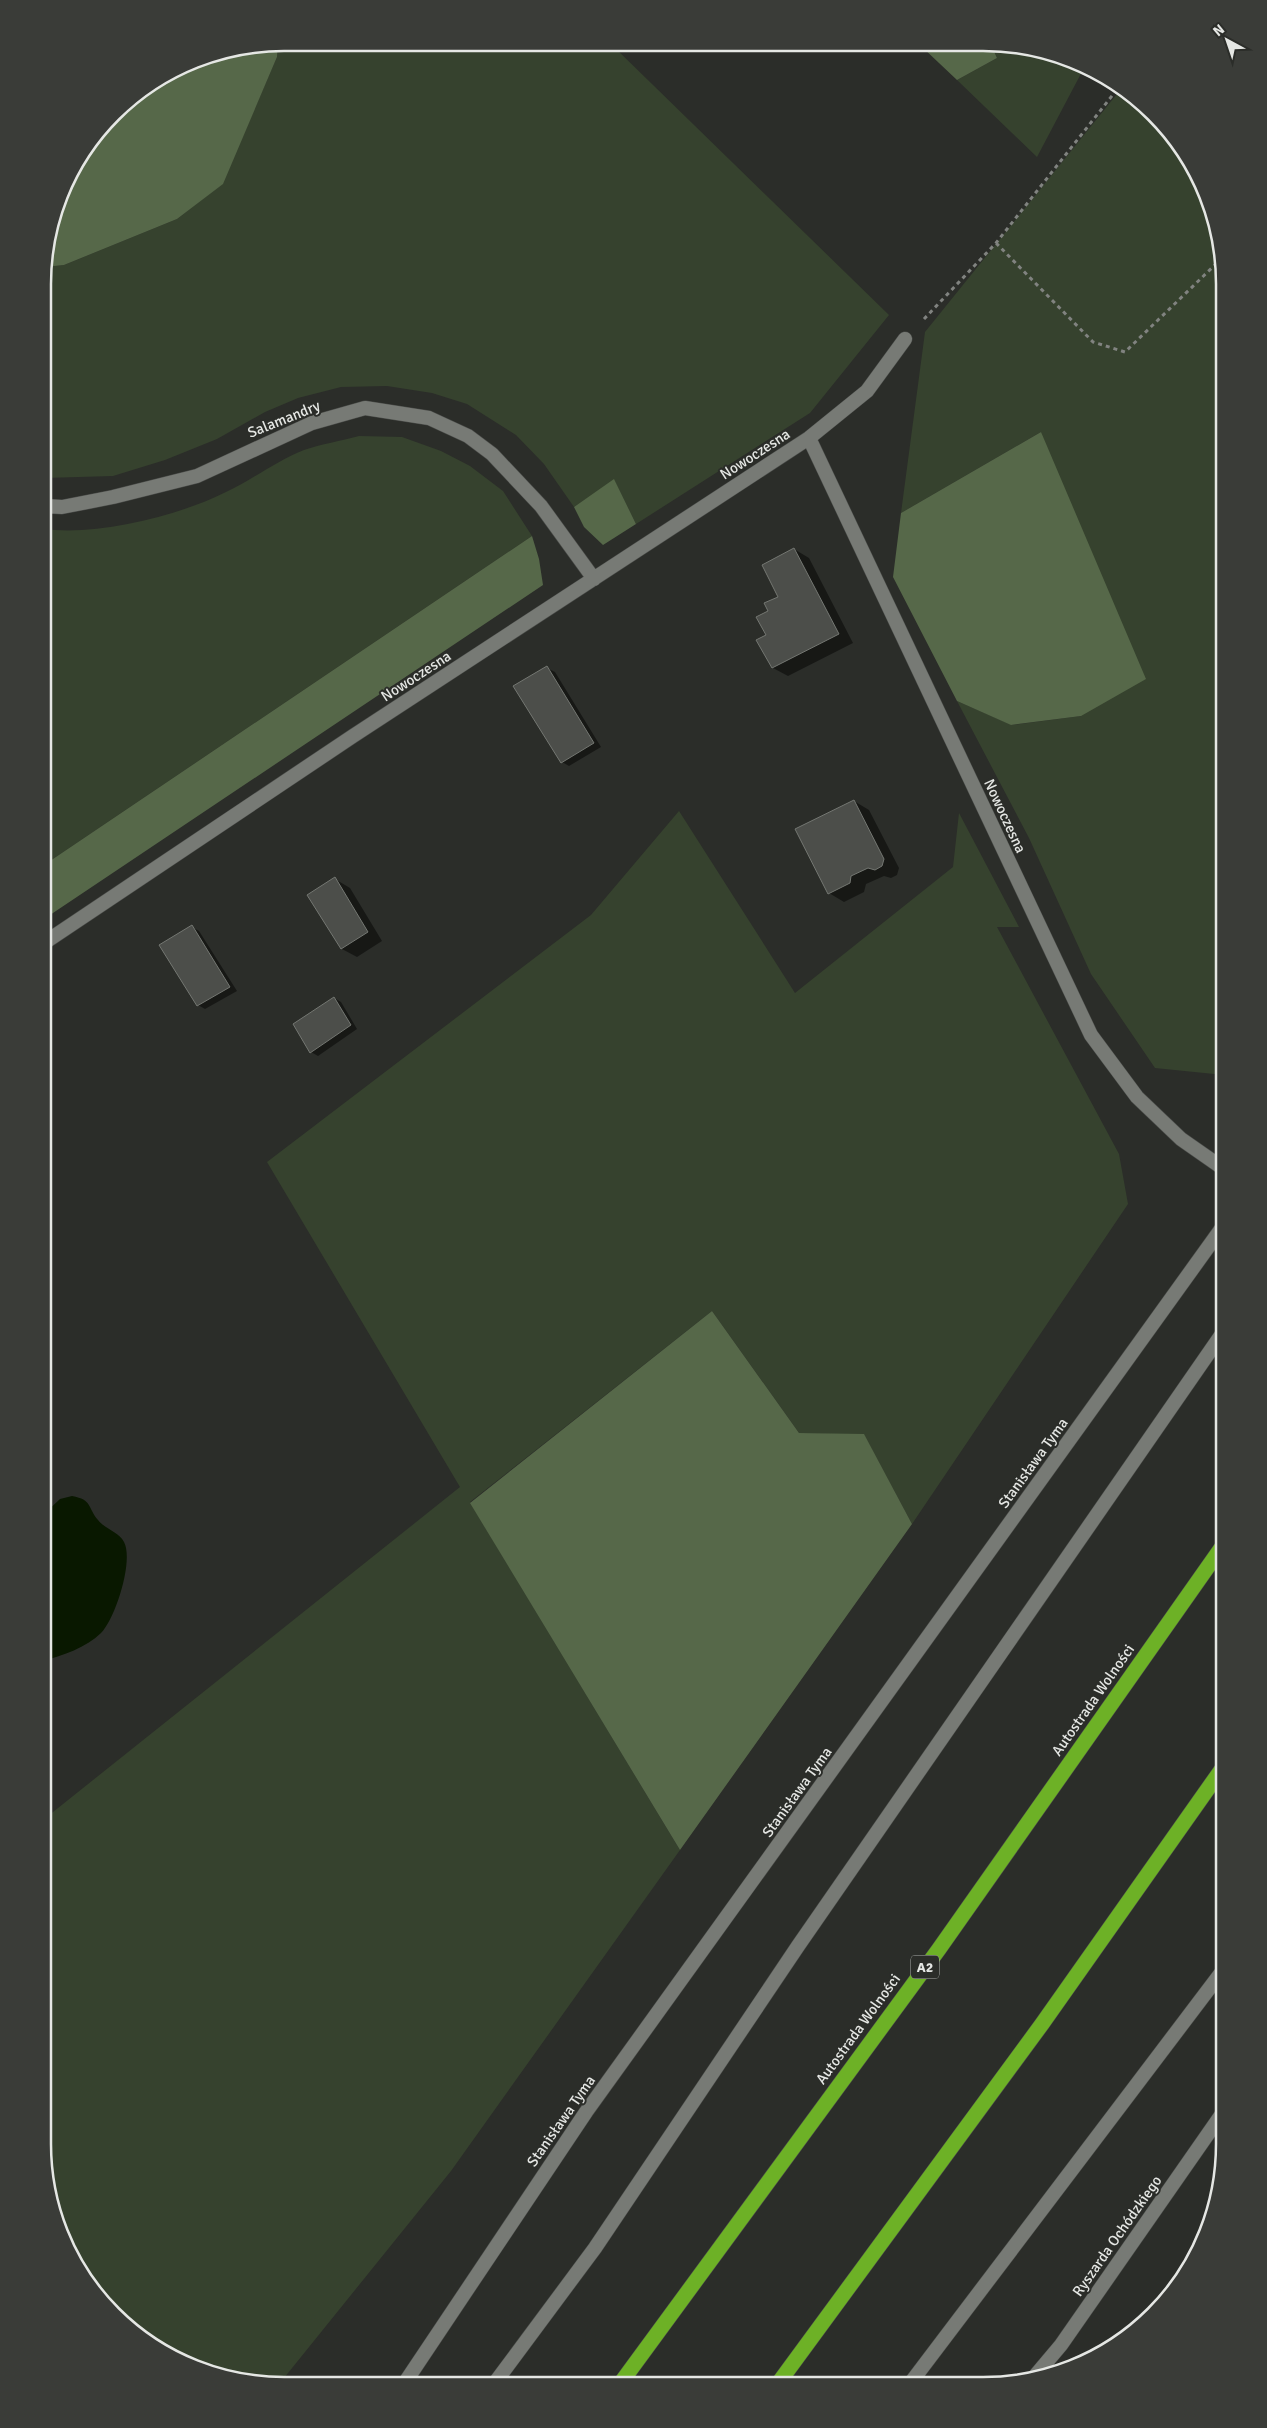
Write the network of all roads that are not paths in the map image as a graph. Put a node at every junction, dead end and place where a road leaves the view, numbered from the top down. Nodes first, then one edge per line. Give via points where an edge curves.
1 (904, 339) road end
2 (809, 438) junction
3 (51, 506) edge
4 (594, 579) junction
5 (51, 938) edge
6 (1216, 1163) edge
7 (1216, 1236) edge
8 (1216, 1344) edge
9 (1216, 1555) edge
10 (1216, 1777) edge
11 (1216, 1980) edge
12 (1216, 2123) edge
13 (1040, 2370) edge
14 (408, 2377) edge
15 (499, 2377) edge
16 (625, 2377) edge
17 (783, 2377) edge
18 (915, 2377) edge

1 - 2 street, Nowoczesna via 867,391
2 - 4 street, Nowoczesna
2 - 6 street, Nowoczesna via 1091,1035 1136,1097 1181,1139
3 - 4 street, Salamandry via 113,497 197,476 312,422 365,408 429,418 468,436 492,454 541,506
4 - 5 street, Nowoczesna
7 - 14 street, Stanisława Tyma via 586,2112
8 - 15 street via 798,1946 596,2248
9 - 16 highway, Autostrada Wolności / A2 via 939,1949
10 - 17 highway via 1042,2024
11 - 18 street
12 - 13 street, Ryszarda Ochódzkiego

